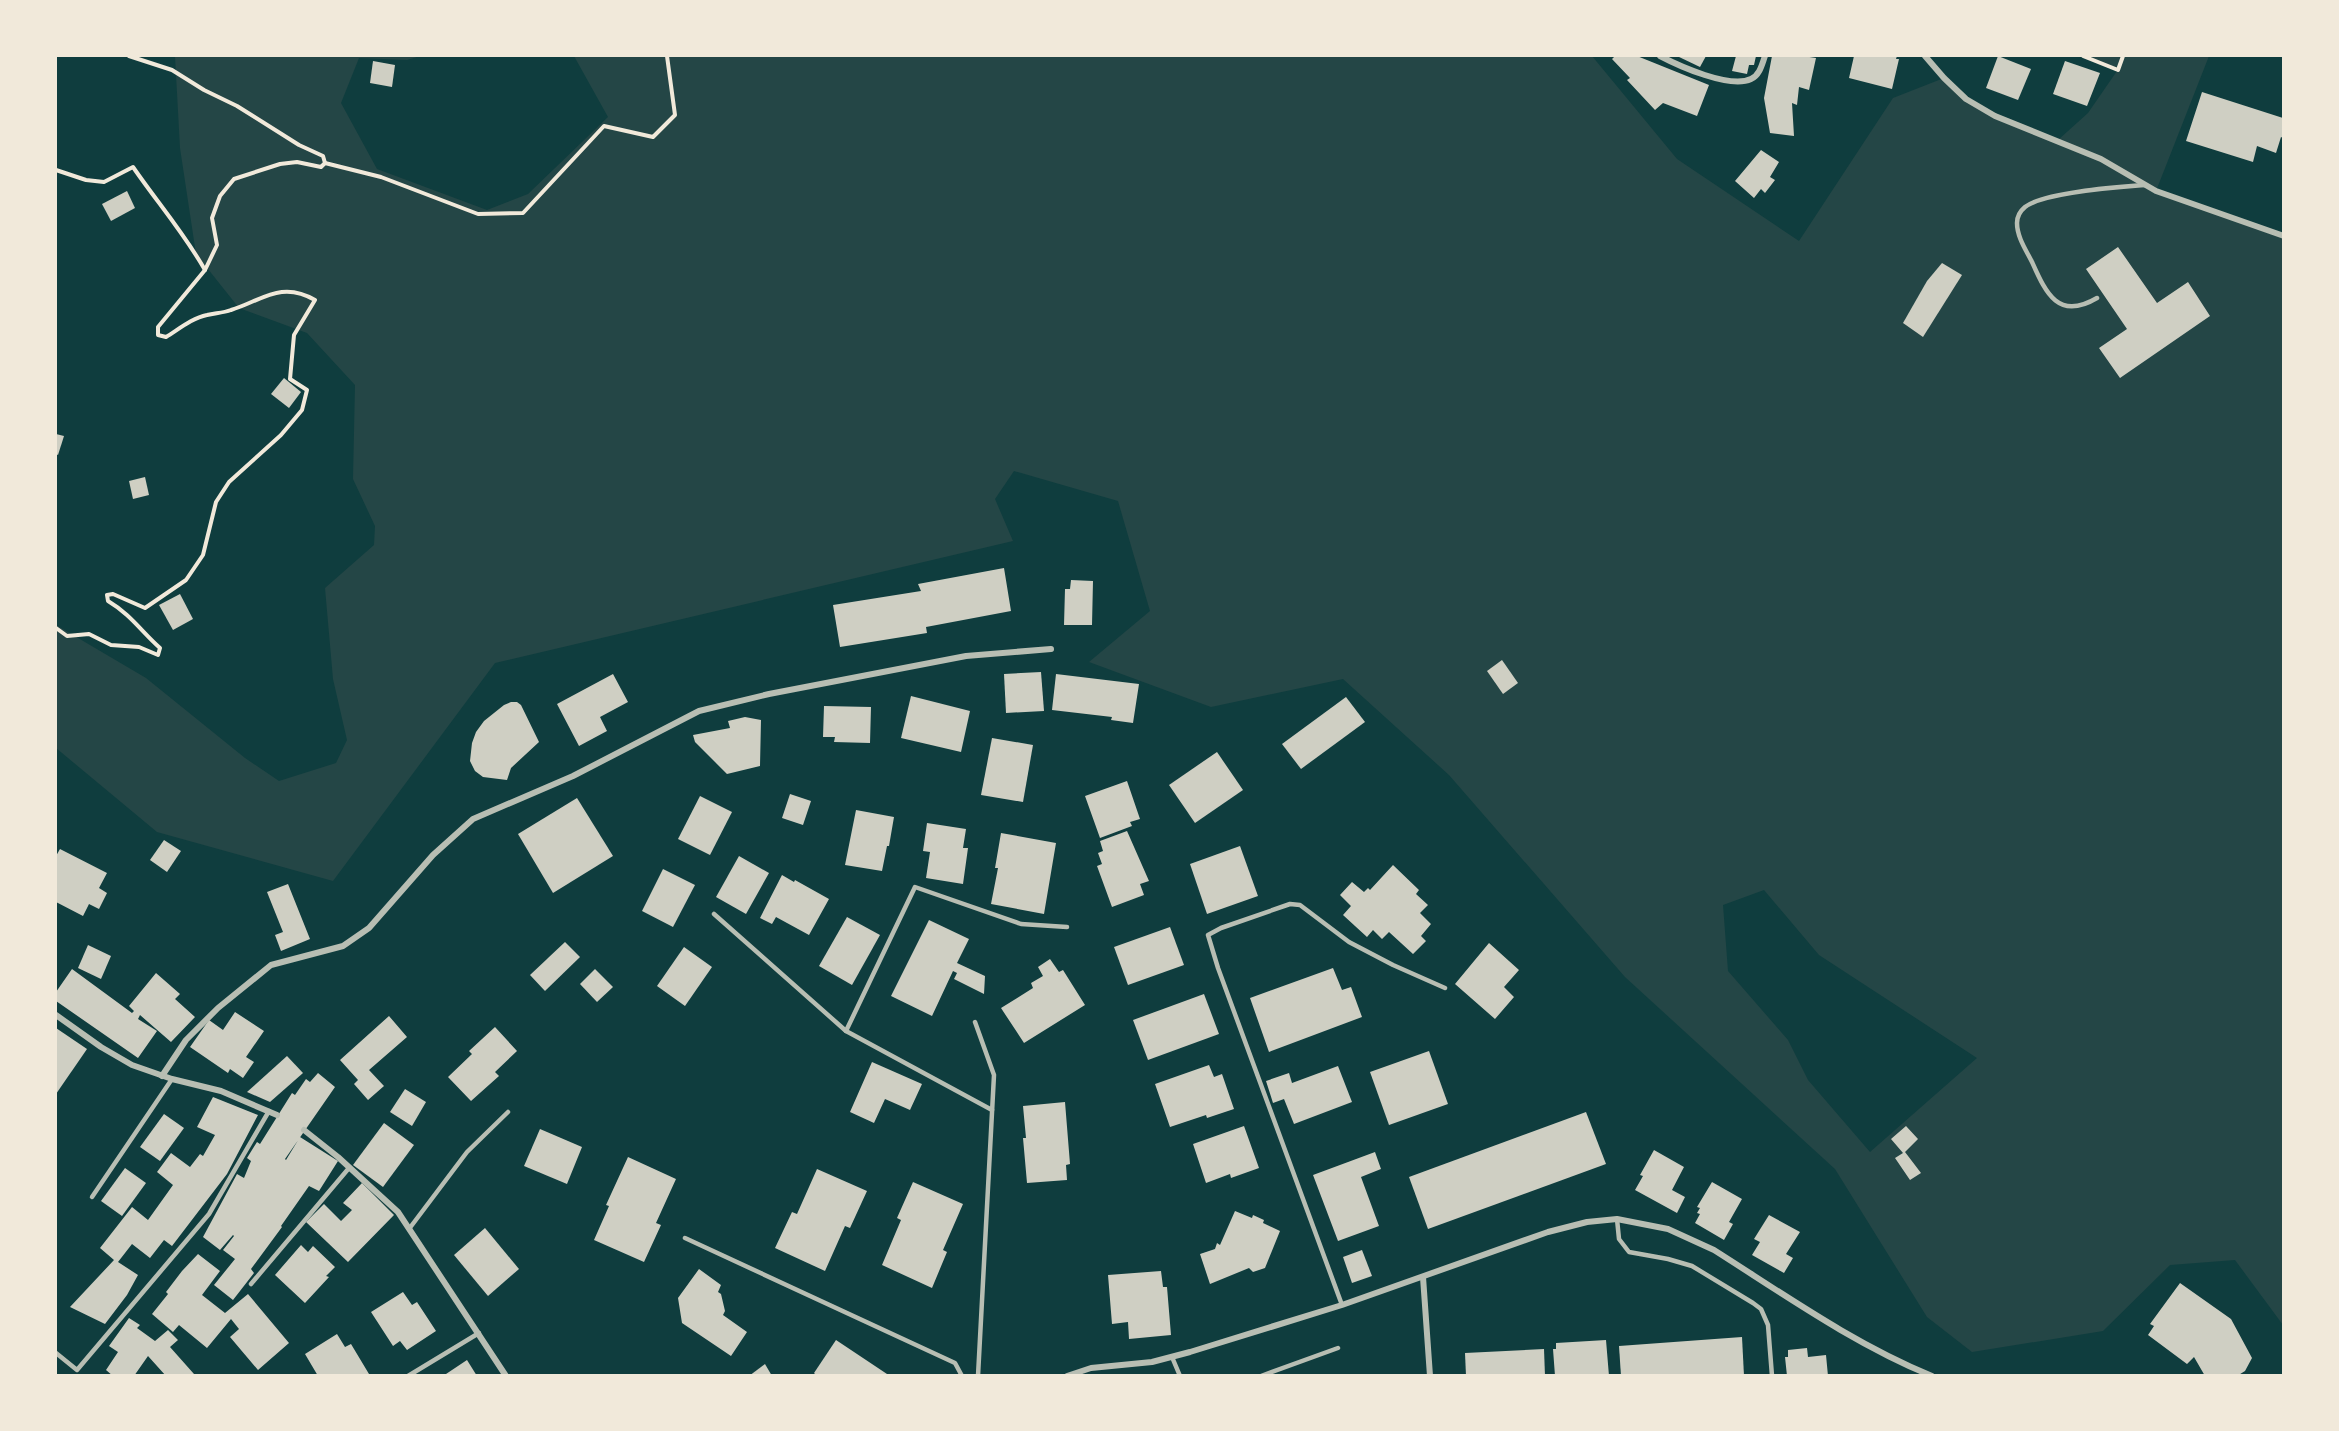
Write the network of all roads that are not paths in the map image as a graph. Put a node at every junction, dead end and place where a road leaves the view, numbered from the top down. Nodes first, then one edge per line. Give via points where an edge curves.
1 (1660, 56) edge
2 (1765, 56) edge
3 (1925, 56) edge
4 (2145, 185) junction
5 (2283, 236) edge
6 (2097, 298) dead end
7 (1051, 649) dead end
8 (714, 914) dead end
9 (1066, 927) dead end
10 (1445, 988) dead end
11 (56, 1015) edge
12 (975, 1022) dead end
13 (846, 1031) junction
14 (162, 1076) junction
15 (172, 1079) junction
16 (992, 1110) junction
17 (269, 1111) junction
18 (508, 1112) dead end
19 (276, 1115) dead end
20 (304, 1130) dead end
21 (349, 1168) junction
22 (92, 1197) dead end
23 (1617, 1219) junction
24 (409, 1229) junction
25 (686, 1238) dead end
26 (1423, 1277) junction
27 (251, 1284) dead end
28 (1342, 1305) junction
29 (479, 1333) junction
30 (1338, 1348) dead end
31 (56, 1353) edge
32 (1172, 1357) junction
33 (408, 1376) edge
34 (506, 1376) edge
35 (962, 1376) edge
36 (978, 1376) edge
37 (1067, 1376) edge
38 (1180, 1376) edge
39 (1262, 1376) edge
40 (1431, 1376) edge
41 (1772, 1376) edge
42 (1932, 1376) edge

1 - 2 street via 1732,81 1751,79 1758,74
3 - 4 street via 1955,90 1979,108 2101,159
4 - 5 street
4 - 6 lane via 2040,200 2019,213 2020,236 2053,299 2070,307
7 - 14 street via 966,656 699,711 573,776 473,819 433,855 369,928 343,946 271,965 186,1040
8 - 13 lane
9 - 13 lane via 1021,924 915,887
10 - 28 lane via 1348,942 1300,905 1290,904 1208,935
11 - 14 street via 116,1056
12 - 16 lane via 994,1075
13 - 16 lane
14 - 15 street
15 - 17 street via 221,1091
15 - 22 lane
16 - 36 lane
17 - 19 street
17 - 31 lane via 203,1222 77,1370
18 - 24 lane via 467,1152
20 - 21 street
21 - 24 street via 394,1208
21 - 27 lane
23 - 26 street via 1548,1232
23 - 41 lane via 1619,1239 1629,1252 1692,1266 1761,1309 1768,1325
23 - 42 street via 1691,1238 1856,1340
24 - 29 street
25 - 35 lane via 955,1363
26 - 28 street
26 - 40 street
28 - 32 street
29 - 33 lane
29 - 34 street
30 - 39 lane
32 - 37 street via 1091,1368
32 - 38 lane

